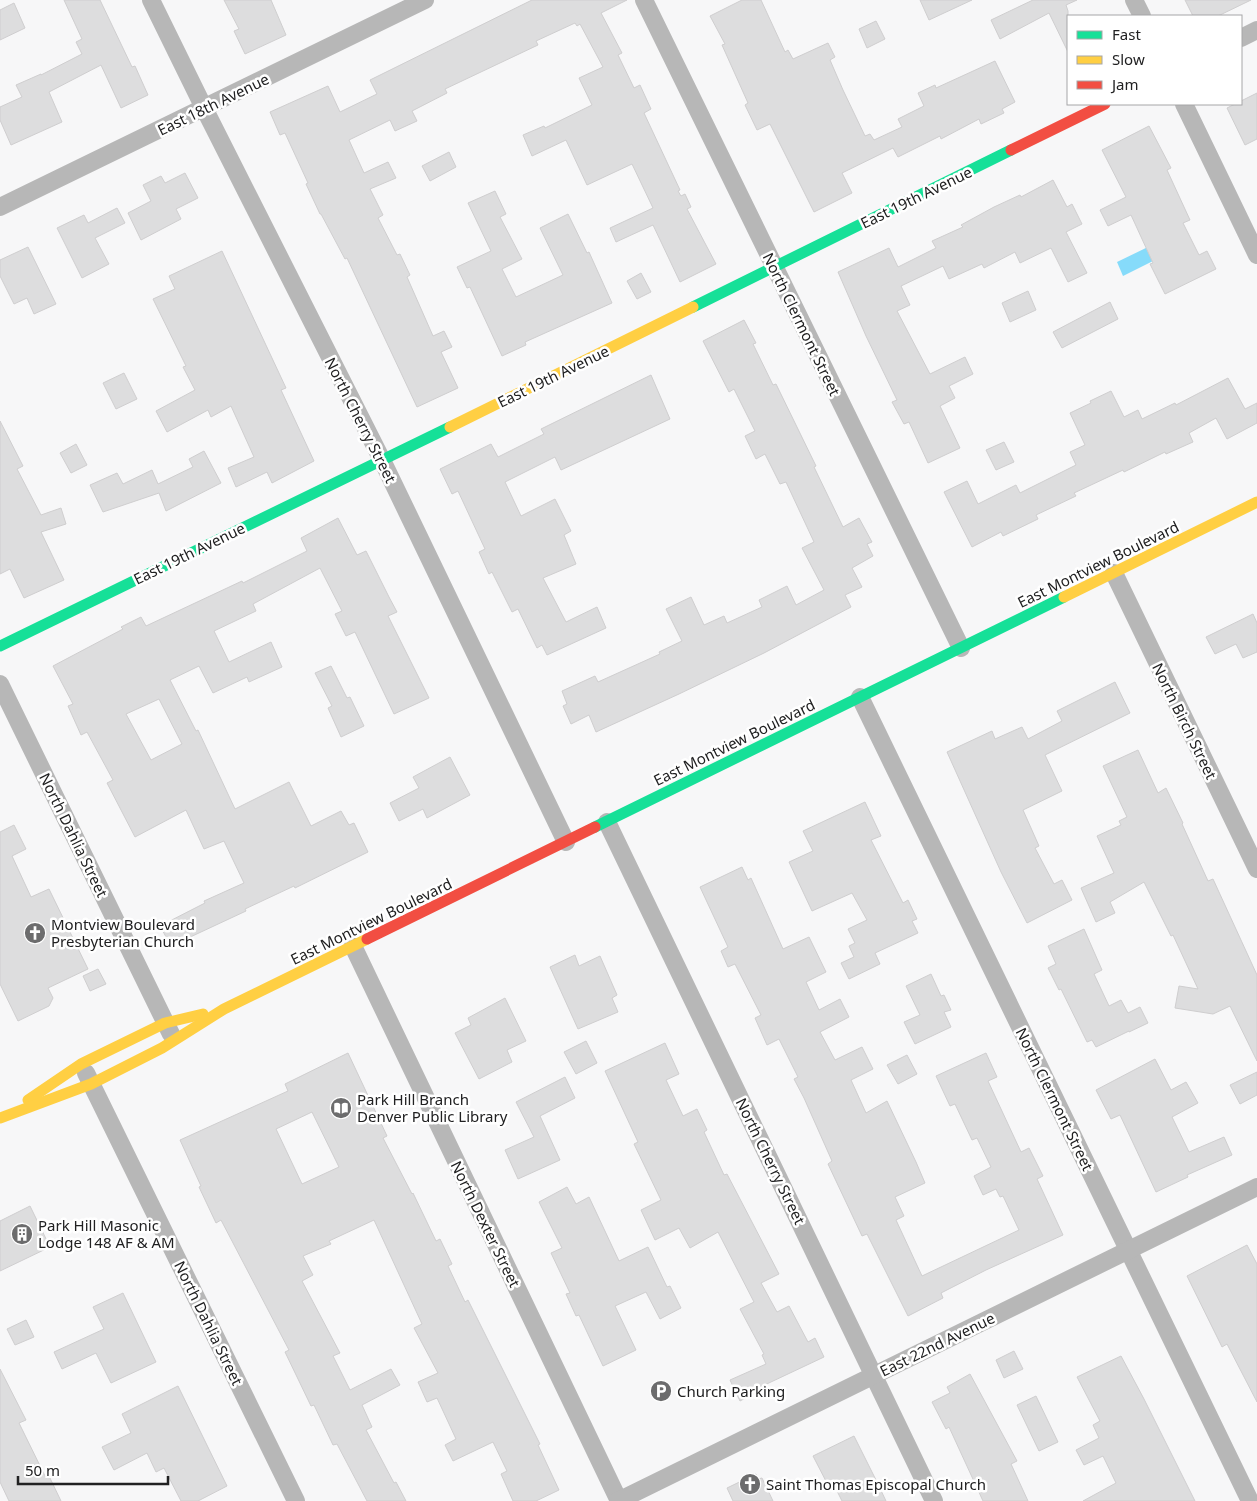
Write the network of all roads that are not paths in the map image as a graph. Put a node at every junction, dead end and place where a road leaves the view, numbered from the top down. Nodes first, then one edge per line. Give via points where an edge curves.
1 (152, 0) edge
2 (425, 0) edge
3 (644, 0) edge
4 (1134, 0) edge
5 (1142, 15) edge
6 (1257, 30) edge
7 (1242, 38) edge
8 (1103, 105) edge
9 (1184, 105) edge
10 (204, 108) junction
11 (0, 207) edge
12 (1257, 255) edge
13 (774, 267) junction
14 (382, 460) junction
15 (1257, 502) edge
16 (1114, 573) junction
17 (0, 646) edge
18 (961, 648) junction
19 (0, 684) edge
20 (860, 697) junction
21 (606, 822) junction
22 (566, 842) junction
23 (1257, 869) edge
24 (352, 946) junction
25 (224, 1009) junction
26 (165, 1023) junction
27 (174, 1040) junction
28 (81, 1064) junction
29 (91, 1084) junction
30 (2, 1117) edge
31 (1257, 1188) edge
32 (1128, 1251) junction
33 (874, 1375) junction
34 (296, 1501) edge
35 (619, 1501) edge
36 (934, 1501) edge
37 (1250, 1501) edge

1 - 10 street, North Cherry Street
2 - 10 street, East 18th Avenue
3 - 13 street, North Clermont Street
4 - 5 street
6 - 7 street
8 - 13 street, East 19th Avenue
9 - 12 street
10 - 11 street, East 18th Avenue
10 - 14 street, North Cherry Street
13 - 14 street, East 19th Avenue
13 - 18 street, North Clermont Street
14 - 17 street, East 19th Avenue
14 - 22 street, North Cherry Street
15 - 16 street, East Montview Boulevard
16 - 18 street, East Montview Boulevard
16 - 23 street, North Birch Street
18 - 20 street, East Montview Boulevard
19 - 26 street, North Dahlia Street
20 - 21 street, East Montview Boulevard
20 - 32 street, North Clermont Street
21 - 22 street, East Montview Boulevard
21 - 33 street, North Cherry Street
22 - 24 street, East Montview Boulevard
24 - 25 street, East Montview Boulevard
24 - 35 street, North Dexter Street
25 - 26 street, East Montview Boulevard
25 - 27 street, East Montview Boulevard
26 - 27 street, North Dahlia Street
26 - 28 street, East Montview Boulevard
27 - 29 street, East Montview Boulevard
28 - 29 street, North Dahlia Street
28 - 30 street, East Montview Boulevard
29 - 30 street, East Montview Boulevard
29 - 34 street, North Dahlia Street
31 - 32 street, East 22nd Avenue
32 - 33 street, East 22nd Avenue
32 - 37 street, North Clermont Street
33 - 35 street, East 22nd Avenue
33 - 36 street, North Cherry Street

